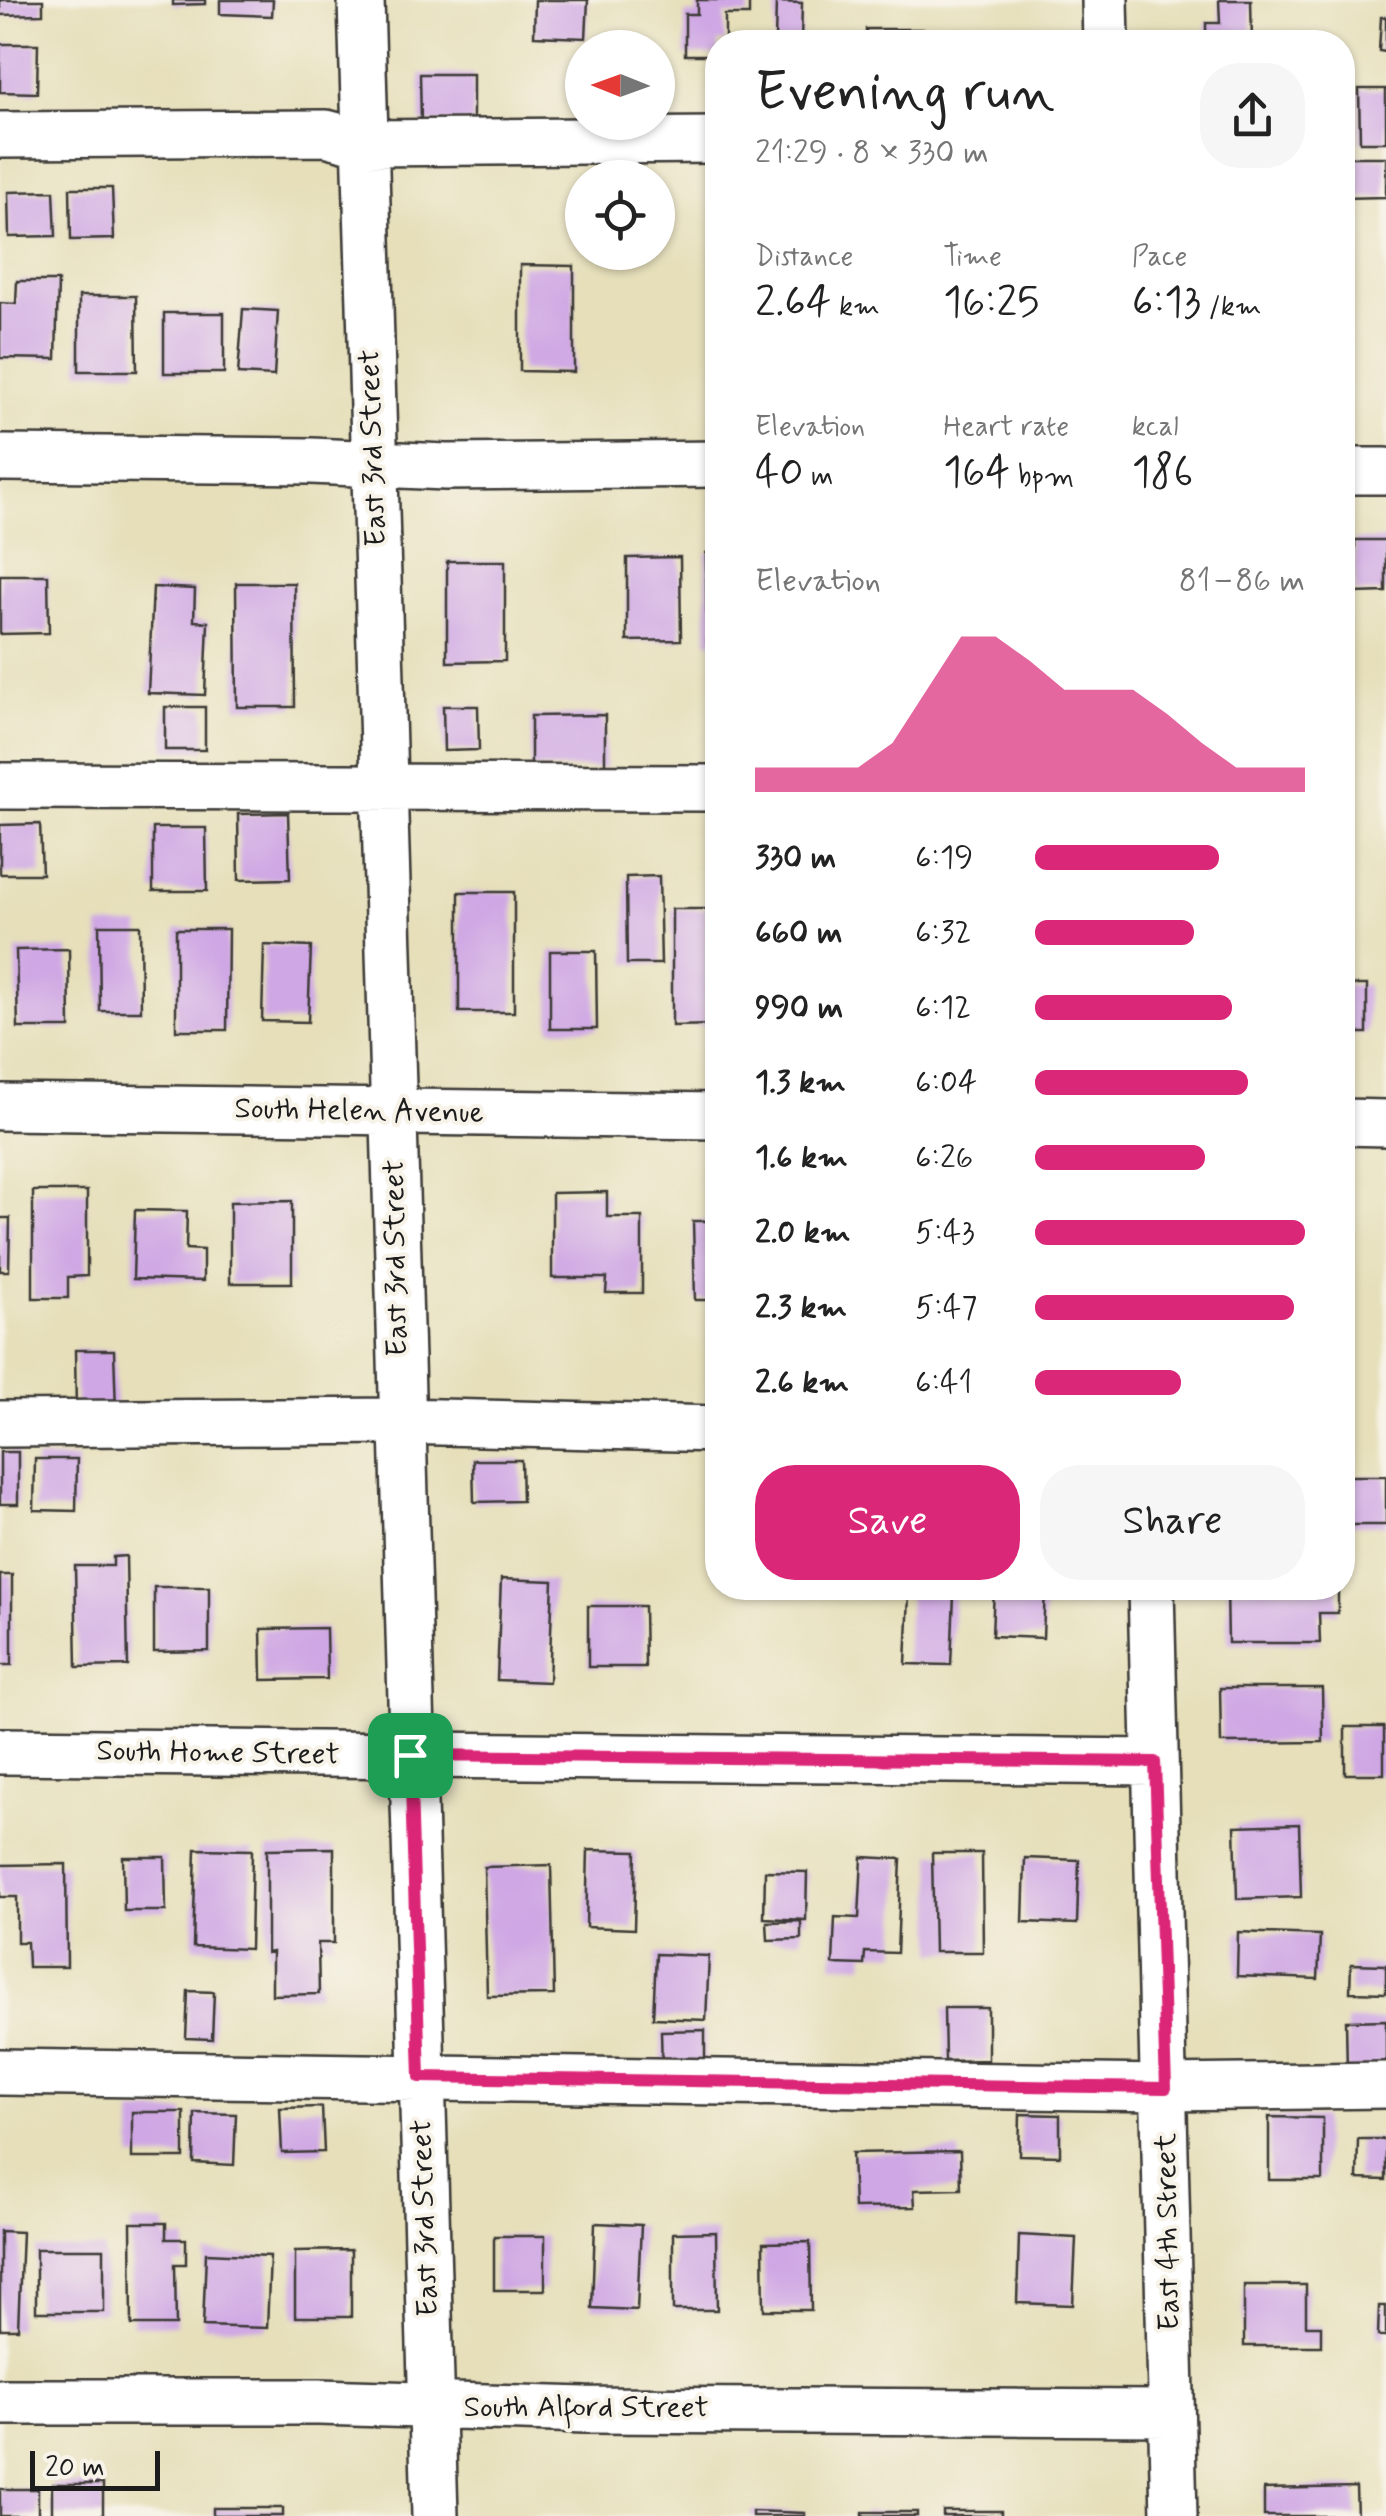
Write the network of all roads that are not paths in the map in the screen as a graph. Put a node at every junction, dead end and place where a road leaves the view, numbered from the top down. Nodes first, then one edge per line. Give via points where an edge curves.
1 (361, 0) edge
2 (1105, 0) edge
3 (1106, 30) edge
4 (0, 135) edge
5 (705, 140) edge
6 (364, 143) junction
7 (0, 458) edge
8 (374, 464) junction
9 (705, 464) edge
10 (1355, 471) edge
11 (1386, 471) edge
12 (0, 786) edge
13 (382, 786) junction
14 (705, 788) edge
15 (0, 1107) edge
16 (393, 1110) junction
17 (705, 1116) edge
18 (1355, 1122) edge
19 (1386, 1122) edge
20 (400, 1421) junction
21 (0, 1424) edge
22 (705, 1429) edge
23 (1151, 1600) edge
24 (0, 1751) edge
25 (410, 1755) junction
26 (1155, 1762) junction
27 (0, 2072) edge
28 (420, 2077) junction
29 (1386, 2085) edge
30 (1166, 2088) junction
31 (0, 2402) edge
32 (432, 2406) junction
33 (1171, 2413) junction
34 (434, 2516) edge
35 (1174, 2516) edge

1 - 6 street, East 3rd Street
2 - 3 street
4 - 6 street via 326,133
5 - 6 street
6 - 8 street, East 3rd Street
7 - 8 street
8 - 9 street
8 - 13 street, East 3rd Street
10 - 11 street
12 - 13 street
13 - 14 street
13 - 16 street, East 3rd Street
15 - 16 street, South Helen Avenue
16 - 17 street, South Helen Avenue
16 - 20 street, East 3rd Street
18 - 19 street
20 - 21 street
20 - 22 street
20 - 25 street, East 3rd Street
23 - 26 street, East 4th Street
24 - 25 street, South Home Street
25 - 26 street, South Home Street
25 - 28 street, East 3rd Street
26 - 30 street, East 4th Street
27 - 28 street
28 - 30 street
28 - 32 street, East 3rd Street
29 - 30 street
30 - 33 street, East 4th Street
31 - 32 street, South Alford Street
32 - 33 street, South Alford Street
32 - 34 street, East 3rd Street
33 - 35 street, East 4th Street

